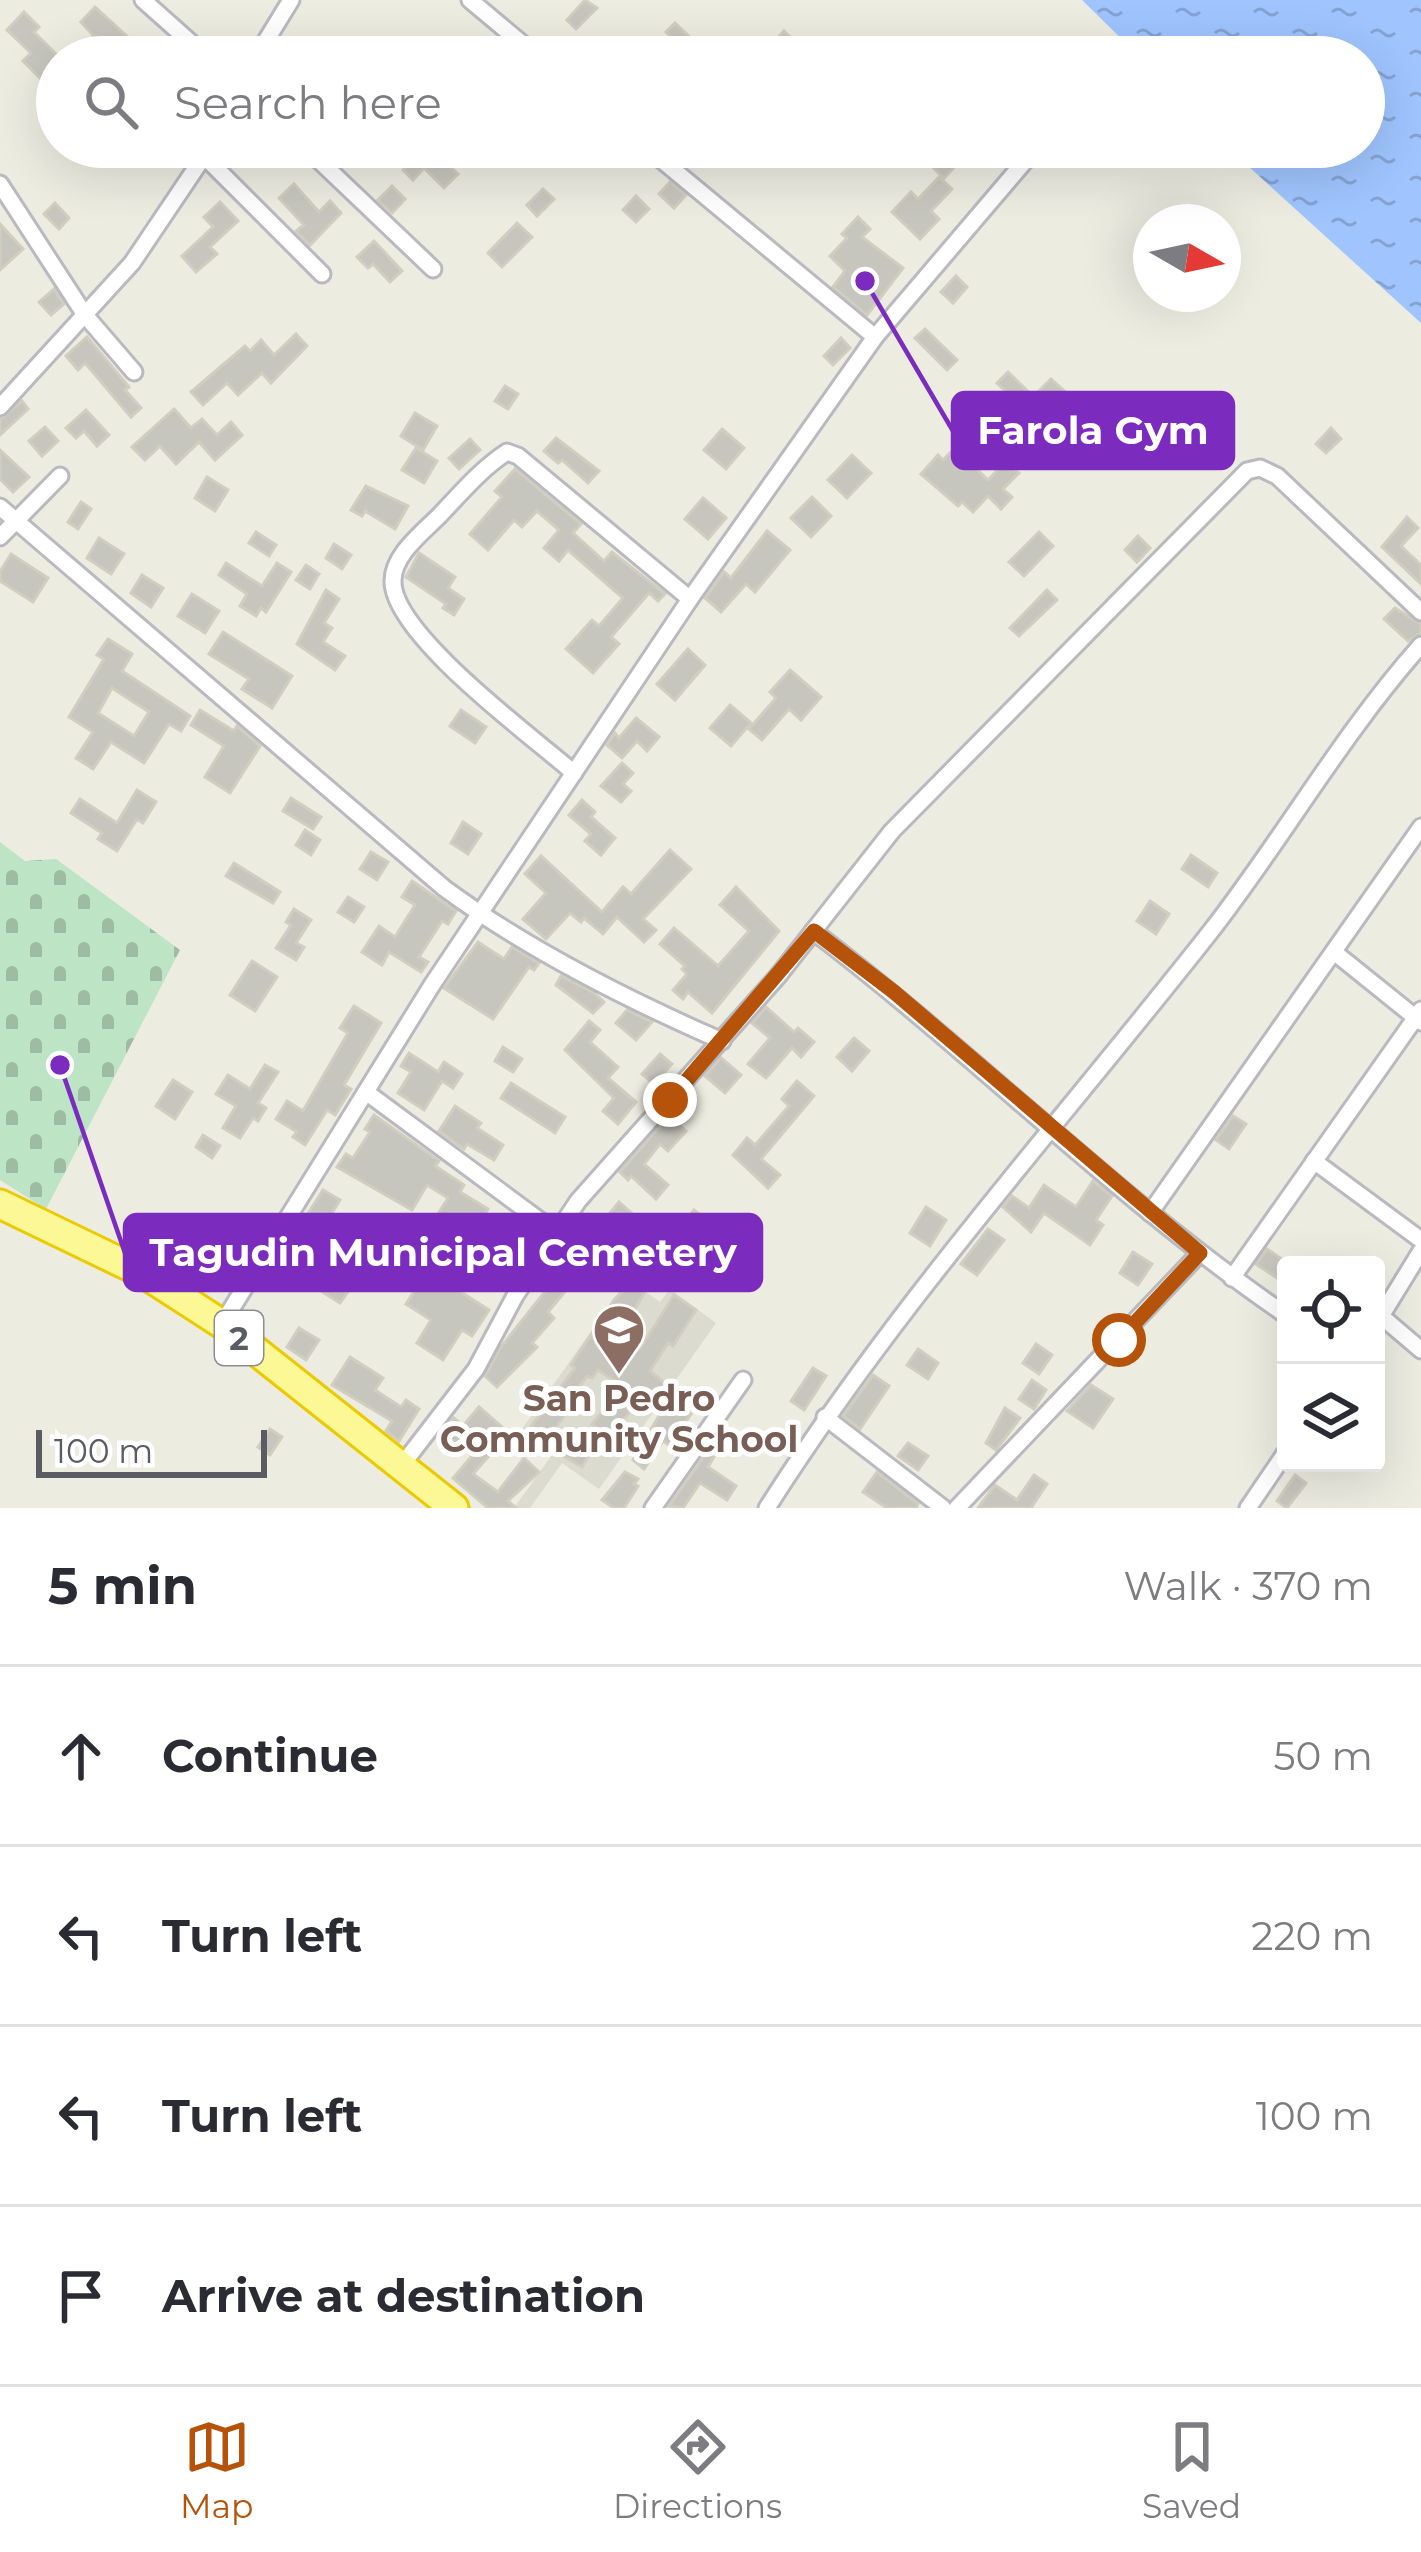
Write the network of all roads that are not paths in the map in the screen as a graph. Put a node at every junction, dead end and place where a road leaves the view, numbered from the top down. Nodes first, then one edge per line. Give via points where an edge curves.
1 (142, 0) edge
2 (291, 0) edge
3 (470, 0) edge
4 (183, 36) edge
5 (269, 36) edge
6 (513, 36) edge
7 (196, 168) edge
8 (222, 168) edge
9 (327, 168) edge
10 (671, 168) edge
11 (1018, 168) edge
12 (0, 184) edge
13 (433, 268) dead end
14 (322, 274) dead end
15 (85, 315) junction
16 (875, 337) junction
17 (134, 372) dead end
18 (0, 407) edge
19 (60, 476) dead end
20 (0, 507) edge
21 (18, 519) junction
22 (0, 538) edge
23 (690, 599) junction
24 (1421, 612) edge
25 (1421, 645) edge
26 (574, 773) junction
27 (1421, 827) edge
28 (481, 915) junction
29 (814, 931) junction
30 (1334, 952) junction
31 (1419, 1017) edge
32 (722, 1041) junction
33 (366, 1092) junction
34 (1052, 1129) junction
35 (1314, 1161) junction
36 (0, 1204) edge
37 (1150, 1213) junction
38 (554, 1234) junction
39 (1421, 1240) edge
40 (1421, 1251) edge
41 (1200, 1253) junction
42 (1232, 1278) junction
43 (619, 1279) dead end
44 (1277, 1309) edge
45 (1385, 1310) edge
46 (222, 1324) junction
47 (1385, 1324) edge
48 (1421, 1350) edge
49 (743, 1380) dead end
50 (825, 1418) junction
51 (1277, 1465) edge
52 (402, 1466) junction
53 (962, 1507) edge
54 (454, 1508) edge
55 (652, 1508) edge
56 (767, 1508) edge
57 (943, 1508) edge
58 (1248, 1508) edge

1 - 4 street
2 - 5 street
3 - 6 street
7 - 15 street via 132,263
8 - 14 street
9 - 13 street
10 - 16 street
11 - 16 street
12 - 15 street
15 - 17 street
15 - 18 street
16 - 23 street
19 - 21 street
20 - 21 street
21 - 22 street
21 - 28 street via 352,813
23 - 26 street
23 - 26 street via 507,452 397,563 394,592 432,650
24 - 29 street via 1276,476 1247,472 892,831
25 - 34 street via 1347,734 1213,928
26 - 28 street
27 - 30 street
28 - 32 street
28 - 33 street
29 - 32 street
29 - 34 street
30 - 31 street
30 - 37 street
31 - 35 street
32 - 38 street
33 - 38 street
33 - 46 street
34 - 37 street
34 - 50 street
35 - 39 street
35 - 42 street
36 - 46 highway, 2 via 143,1273
37 - 41 street
38 - 43 street
38 - 52 street via 476,1369
40 - 45 street
41 - 42 street
41 - 53 street
42 - 44 street
46 - 52 highway, 2
47 - 48 street
49 - 55 street
50 - 56 street
50 - 57 street
51 - 58 street
52 - 54 highway, 2

